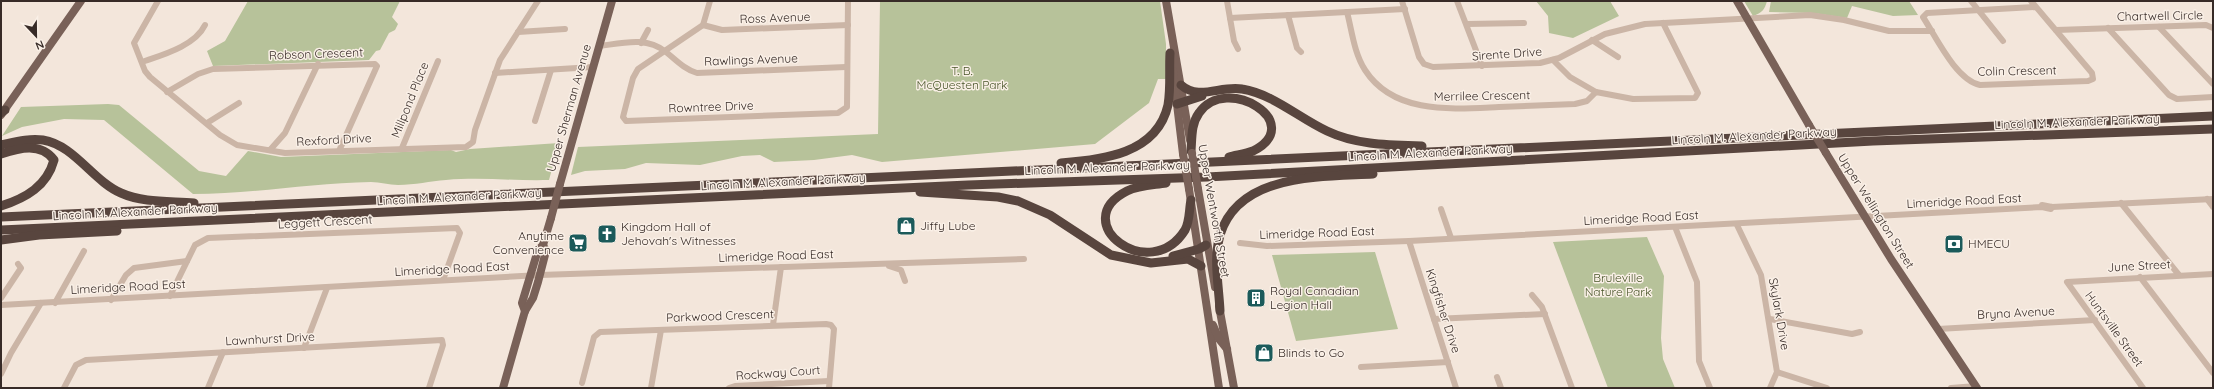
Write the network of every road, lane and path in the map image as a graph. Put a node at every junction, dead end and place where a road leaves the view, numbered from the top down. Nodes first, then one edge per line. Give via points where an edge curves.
1 (81, 1) edge
2 (158, 1) edge
3 (538, 1) edge
4 (612, 1) edge
5 (710, 1) edge
6 (848, 1) edge
7 (1166, 1) edge
8 (1227, 1) edge
9 (1402, 1) edge
10 (1457, 1) edge
11 (1738, 1) edge
12 (1971, 1) edge
13 (2031, 1) edge
14 (2036, 7) junction
15 (1405, 9) junction
16 (1978, 10) junction
17 (1346, 12) junction
18 (1288, 15) junction
19 (1230, 18) junction
20 (1747, 18) junction
21 (1524, 23) dead end
22 (1663, 23) junction
23 (1467, 24) junction
24 (205, 25) dead end
25 (703, 25) junction
26 (848, 25) junction
27 (2159, 27) junction
28 (2108, 28) junction
29 (2213, 28) edge
30 (565, 29) dead end
31 (648, 30) dead end
32 (2056, 30) junction
33 (1932, 31) junction
34 (518, 32) junction
35 (1171, 38) junction
36 (1592, 40) junction
37 (2003, 41) dead end
38 (641, 43) junction
39 (600, 46) junction
40 (1238, 49) dead end
41 (665, 51) junction
42 (1301, 52) dead end
43 (1170, 53) junction
44 (1618, 57) dead end
45 (1553, 60) junction
46 (438, 61) dead end
47 (142, 62) junction
48 (318, 64) junction
49 (1482, 66) junction
50 (593, 67) junction
51 (846, 67) junction
52 (551, 70) junction
53 (495, 73) junction
54 (2213, 84) edge
55 (1182, 85) junction
56 (167, 92) junction
57 (1596, 92) junction
58 (1257, 93) junction
59 (2213, 97) edge
60 (1180, 102) junction
61 (239, 103) dead end
62 (2213, 111) edge
63 (2, 113) edge
64 (2213, 116) edge
65 (2151, 118) junction
66 (535, 121) dead end
67 (207, 123) junction
68 (2213, 129) edge
69 (2184, 130) junction
70 (2213, 135) edge
71 (3, 144) edge
72 (402, 148) junction
73 (270, 150) junction
74 (339, 150) junction
75 (1461, 150) junction
76 (1189, 153) junction
77 (1, 154) edge
78 (1505, 162) junction
79 (1166, 165) junction
80 (1207, 177) junction
81 (866, 178) junction
82 (908, 189) junction
83 (1193, 189) junction
84 (2210, 199) edge
85 (1191, 200) junction
86 (2121, 203) junction
87 (554, 205) junction
88 (1, 206) edge
89 (222, 206) junction
90 (2213, 207) edge
91 (1441, 210) dead end
92 (1, 217) edge
93 (1866, 218) junction
94 (226, 220) junction
95 (1737, 225) junction
96 (1675, 227) junction
97 (1, 230) edge
98 (1451, 238) junction
99 (1, 240) edge
100 (1409, 241) junction
101 (1240, 243) dead end
102 (543, 245) junction
103 (1203, 247) junction
104 (84, 251) dead end
105 (1024, 259) dead end
106 (187, 261) junction
107 (1134, 261) junction
108 (18, 264) dead end
109 (871, 264) junction
110 (1202, 266) junction
111 (781, 267) junction
112 (2213, 274) edge
113 (540, 275) junction
114 (2178, 275) junction
115 (530, 276) junction
116 (2140, 277) junction
117 (443, 280) junction
118 (905, 281) dead end
119 (2067, 282) joint
120 (327, 288) junction
121 (1532, 295) dead end
122 (170, 296) junction
123 (1, 298) edge
124 (111, 300) junction
125 (41, 303) junction
126 (55, 303) junction
127 (1, 305) edge
128 (525, 311) junction
129 (1220, 311) junction
130 (1208, 314) junction
131 (1545, 314) junction
132 (1434, 319) junction
133 (1770, 319) junction
134 (2094, 320) junction
135 (773, 325) junction
136 (1938, 329) junction
137 (661, 330) junction
138 (1860, 332) dead end
139 (304, 348) junction
140 (1228, 350) junction
141 (223, 352) junction
142 (1448, 362) junction
143 (1361, 367) dead end
144 (1777, 372) junction
145 (2213, 373) edge
146 (1, 374) edge
147 (1232, 377) junction
148 (1497, 377) dead end
149 (582, 383) dead end
150 (829, 384) edge
151 (1976, 387) edge
152 (64, 388) edge
153 (208, 388) edge
154 (429, 388) edge
155 (503, 388) edge
156 (651, 388) edge
157 (729, 388) edge
158 (1219, 388) edge
159 (1223, 388) edge
160 (1234, 388) edge
161 (1456, 388) edge
162 (1501, 388) edge
163 (1572, 388) edge
164 (1710, 388) edge
165 (1770, 388) edge
166 (1827, 388) edge
167 (1951, 388) edge
168 (2143, 388) edge

1 - 63 main road
2 - 47 street, Rexford Drive via 134,43
3 - 34 street, Rexford Drive
4 - 39 main road, Upper Sherman Avenue
5 - 25 street
6 - 26 street, Rowntree Drive
7 - 35 main road, Upper Wentworth Street
8 - 19 street
9 - 15 street, Sirente Drive
10 - 23 street
11 - 20 main road, Upper Wellington Street
12 - 16 street
13 - 14 street
14 - 16 street, Colin Crescent
14 - 32 street
15 - 17 street
15 - 49 street, Sirente Drive via 1414,43 1424,64 1433,68
16 - 33 street, Colin Crescent via 1927,13 1923,17
16 - 37 street
17 - 18 street
17 - 57 street, Merrilee Crescent via 1365,70 1387,92 1424,107 1444,109 1571,104 1587,101
18 - 19 street
18 - 42 street via 1297,48
19 - 40 street
20 - 22 street, Sirente Drive
20 - 33 street, Sirente Drive via 1826,16 1889,31
20 - 93 main road, Upper Wellington Street, bridge
21 - 23 street
22 - 36 street, Sirente Drive via 1622,28
22 - 57 street via 1698,96 1642,101
23 - 49 street
24 - 47 street via 199,34 182,45
25 - 26 street, Ross Avenue via 714,30
25 - 41 street, Rowntree Drive
26 - 51 street, Rowntree Drive
27 - 28 street, Chartwell Circle
27 - 29 street, Chartwell Circle via 2206,25
27 - 54 street
28 - 32 street, Chartwell Circle
28 - 59 street, Chartwell Circle via 2169,95 2177,98
30 - 34 street
31 - 38 street
32 - 33 street, Colin Crescent via 2092,72 2093,79 1973,84
34 - 53 street, Rexford Drive
35 - 43 main road, Upper Wentworth Street
35 - 55 main road, Upper Wentworth Street via 1174,41
36 - 44 street
36 - 45 street, Sirente Drive
38 - 39 street, Rawlings Avenue
38 - 41 street, Rawlings Avenue via 655,45
39 - 50 main road, Upper Sherman Avenue
41 - 51 street, Rawlings Avenue via 688,70 697,73
41 - 51 street, Rowntree Drive via 638,69 624,117 626,121 838,113 847,107
43 - 60 main road, Upper Wentworth Street
43 - 81 highway via 1168,102 1165,114 1159,126 1128,151 1108,158 1086,161 881,174
45 - 49 street, Sirente Drive
45 - 57 street via 1570,77
46 - 72 street, Millpond Place
47 - 56 street, Rexford Drive via 150,77
48 - 56 street, Robson Crescent via 213,69 198,74
48 - 73 street via 285,133
48 - 74 street, Robson Crescent via 371,62 377,65
50 - 52 street
50 - 87 main road, Upper Sherman Avenue, bridge
52 - 53 street
52 - 66 street
53 - 72 street, Rexford Drive via 473,142 466,147
55 - 58 highway via 1187,91 1194,93 1234,88
55 - 60 main road, Upper Wentworth Street
56 - 67 street, Rexford Drive
58 - 60 highway via 1220,92
58 - 75 highway via 1278,102 1327,131 1349,139 1377,144
60 - 76 main road, Upper Wentworth Street
61 - 67 street
62 - 65 highway via 2164,114
64 - 65 highway, Lincoln M. Alexander Parkway
65 - 75 highway, Lincoln M. Alexander Parkway
67 - 73 street, Rexford Drive via 233,143
68 - 69 highway, Lincoln M. Alexander Parkway
69 - 70 highway via 2200,135
69 - 78 highway, Lincoln M. Alexander Parkway via 1873,141
71 - 89 highway via 40,139 56,143 101,181 122,193 156,200
72 - 74 street, Rexford Drive
73 - 74 street, Rexford Drive via 286,153
75 - 79 highway, Lincoln M. Alexander Parkway
76 - 79 highway via 1196,116 1204,106 1215,101 1228,98 1248,101 1262,109 1270,119 1270,138 1255,150 1232,156
76 - 83 main road, Upper Wentworth Street, bridge
77 - 88 highway via 27,148 43,149 51,153 54,160 49,176 41,186 22,198
78 - 80 highway, Lincoln M. Alexander Parkway
78 - 129 highway via 1295,181 1275,184 1256,192 1232,210 1220,235
79 - 81 highway, Lincoln M. Alexander Parkway
80 - 82 highway, Lincoln M. Alexander Parkway
80 - 85 highway via 1127,191 1115,198 1107,208 1105,226 1112,238 1124,247 1144,252 1160,250 1177,240 1185,230
81 - 89 highway, Lincoln M. Alexander Parkway via 534,195
82 - 87 highway, Lincoln M. Alexander Parkway
82 - 107 highway via 925,193 968,194 1018,201 1050,215 1111,255
83 - 85 main road, Upper Wentworth Street
83 - 103 main road, Upper Wentworth Street
84 - 86 street, Limeridge Road East
84 - 90 street
85 - 103 main road, Upper Wentworth Street
86 - 93 street, Limeridge Road East via 2052,207 2046,210 2042,207
86 - 114 street
87 - 94 highway, Lincoln M. Alexander Parkway
87 - 102 main road, Upper Sherman Avenue, bridge
89 - 92 highway, Lincoln M. Alexander Parkway
91 - 98 street
93 - 95 street, Limeridge Road East
93 - 136 main road, Upper Wellington Street
94 - 97 highway, Lincoln M. Alexander Parkway
94 - 99 highway via 205,224
95 - 96 street, Limeridge Road East
95 - 133 street, Skylark Drive via 1761,275
96 - 98 street, Limeridge Road East
96 - 164 street via 1698,282 1699,361
98 - 100 street, Limeridge Road East
100 - 101 street, Limeridge Road East via 1267,246
100 - 132 street, Kingfisher Drive
102 - 113 main road, Upper Sherman Avenue via 546,251
102 - 115 main road, Upper Sherman Avenue via 538,250
103 - 107 highway via 1161,259
103 - 110 main road, Upper Wentworth Street
103 - 129 main road, Upper Wentworth Street
104 - 126 street
105 - 109 street, Limeridge Road East
106 - 117 street, Leggett Crescent via 196,244 206,239 456,228 460,233
106 - 122 street, Leggett Crescent
106 - 124 street via 134,268 126,274
107 - 110 highway via 1151,263 1188,259
108 - 123 street via 21,268
109 - 111 street, Limeridge Road East
109 - 118 street via 899,269
110 - 130 main road, Upper Wentworth Street
111 - 113 street, Limeridge Road East
111 - 135 street
112 - 114 street, June Street
113 - 115 street, Limeridge Road East
113 - 128 main road, Upper Sherman Avenue via 532,303
114 - 116 street, June Street
115 - 117 street, Limeridge Road East
115 - 128 main road, Upper Sherman Avenue via 522,303
116 - 119 street, June Street
116 - 145 street
117 - 120 street, Limeridge Road East
119 - 134 street, Huntsville Street
120 - 122 street, Limeridge Road East
120 - 139 street
121 - 131 street
122 - 124 street, Limeridge Road East
124 - 126 street, Limeridge Road East
125 - 126 street, Limeridge Road East
125 - 127 street, Limeridge Road East
125 - 146 street
128 - 155 main road, Upper Sherman Avenue
129 - 140 main road, Upper Wentworth Street
130 - 140 main road via 1219,340
130 - 158 main road, Upper Wentworth Street
131 - 132 street
131 - 163 street
132 - 142 street, Kingfisher Drive
133 - 138 street via 1852,334
133 - 144 street, Skylark Drive
134 - 136 street, Bryna Avenue
134 - 168 street, Huntsville Street
135 - 137 street, Parkwood Crescent
135 - 150 street, Parkwood Crescent via 826,324 833,327
136 - 151 main road, Upper Wellington Street
137 - 149 street, Parkwood Crescent via 597,334
137 - 156 street
139 - 141 street, Lawnhurst Drive
139 - 154 street, Lawnhurst Drive via 442,340 443,345
140 - 147 main road, Upper Wentworth Street
141 - 152 street, Lawnhurst Drive via 85,360 76,365
141 - 153 street
142 - 143 street
142 - 161 street, Kingfisher Drive
144 - 165 street
144 - 166 street
147 - 159 main road
147 - 160 main road, Upper Wentworth Street
148 - 162 street
150 - 157 street, Rockway Court
151 - 167 street

